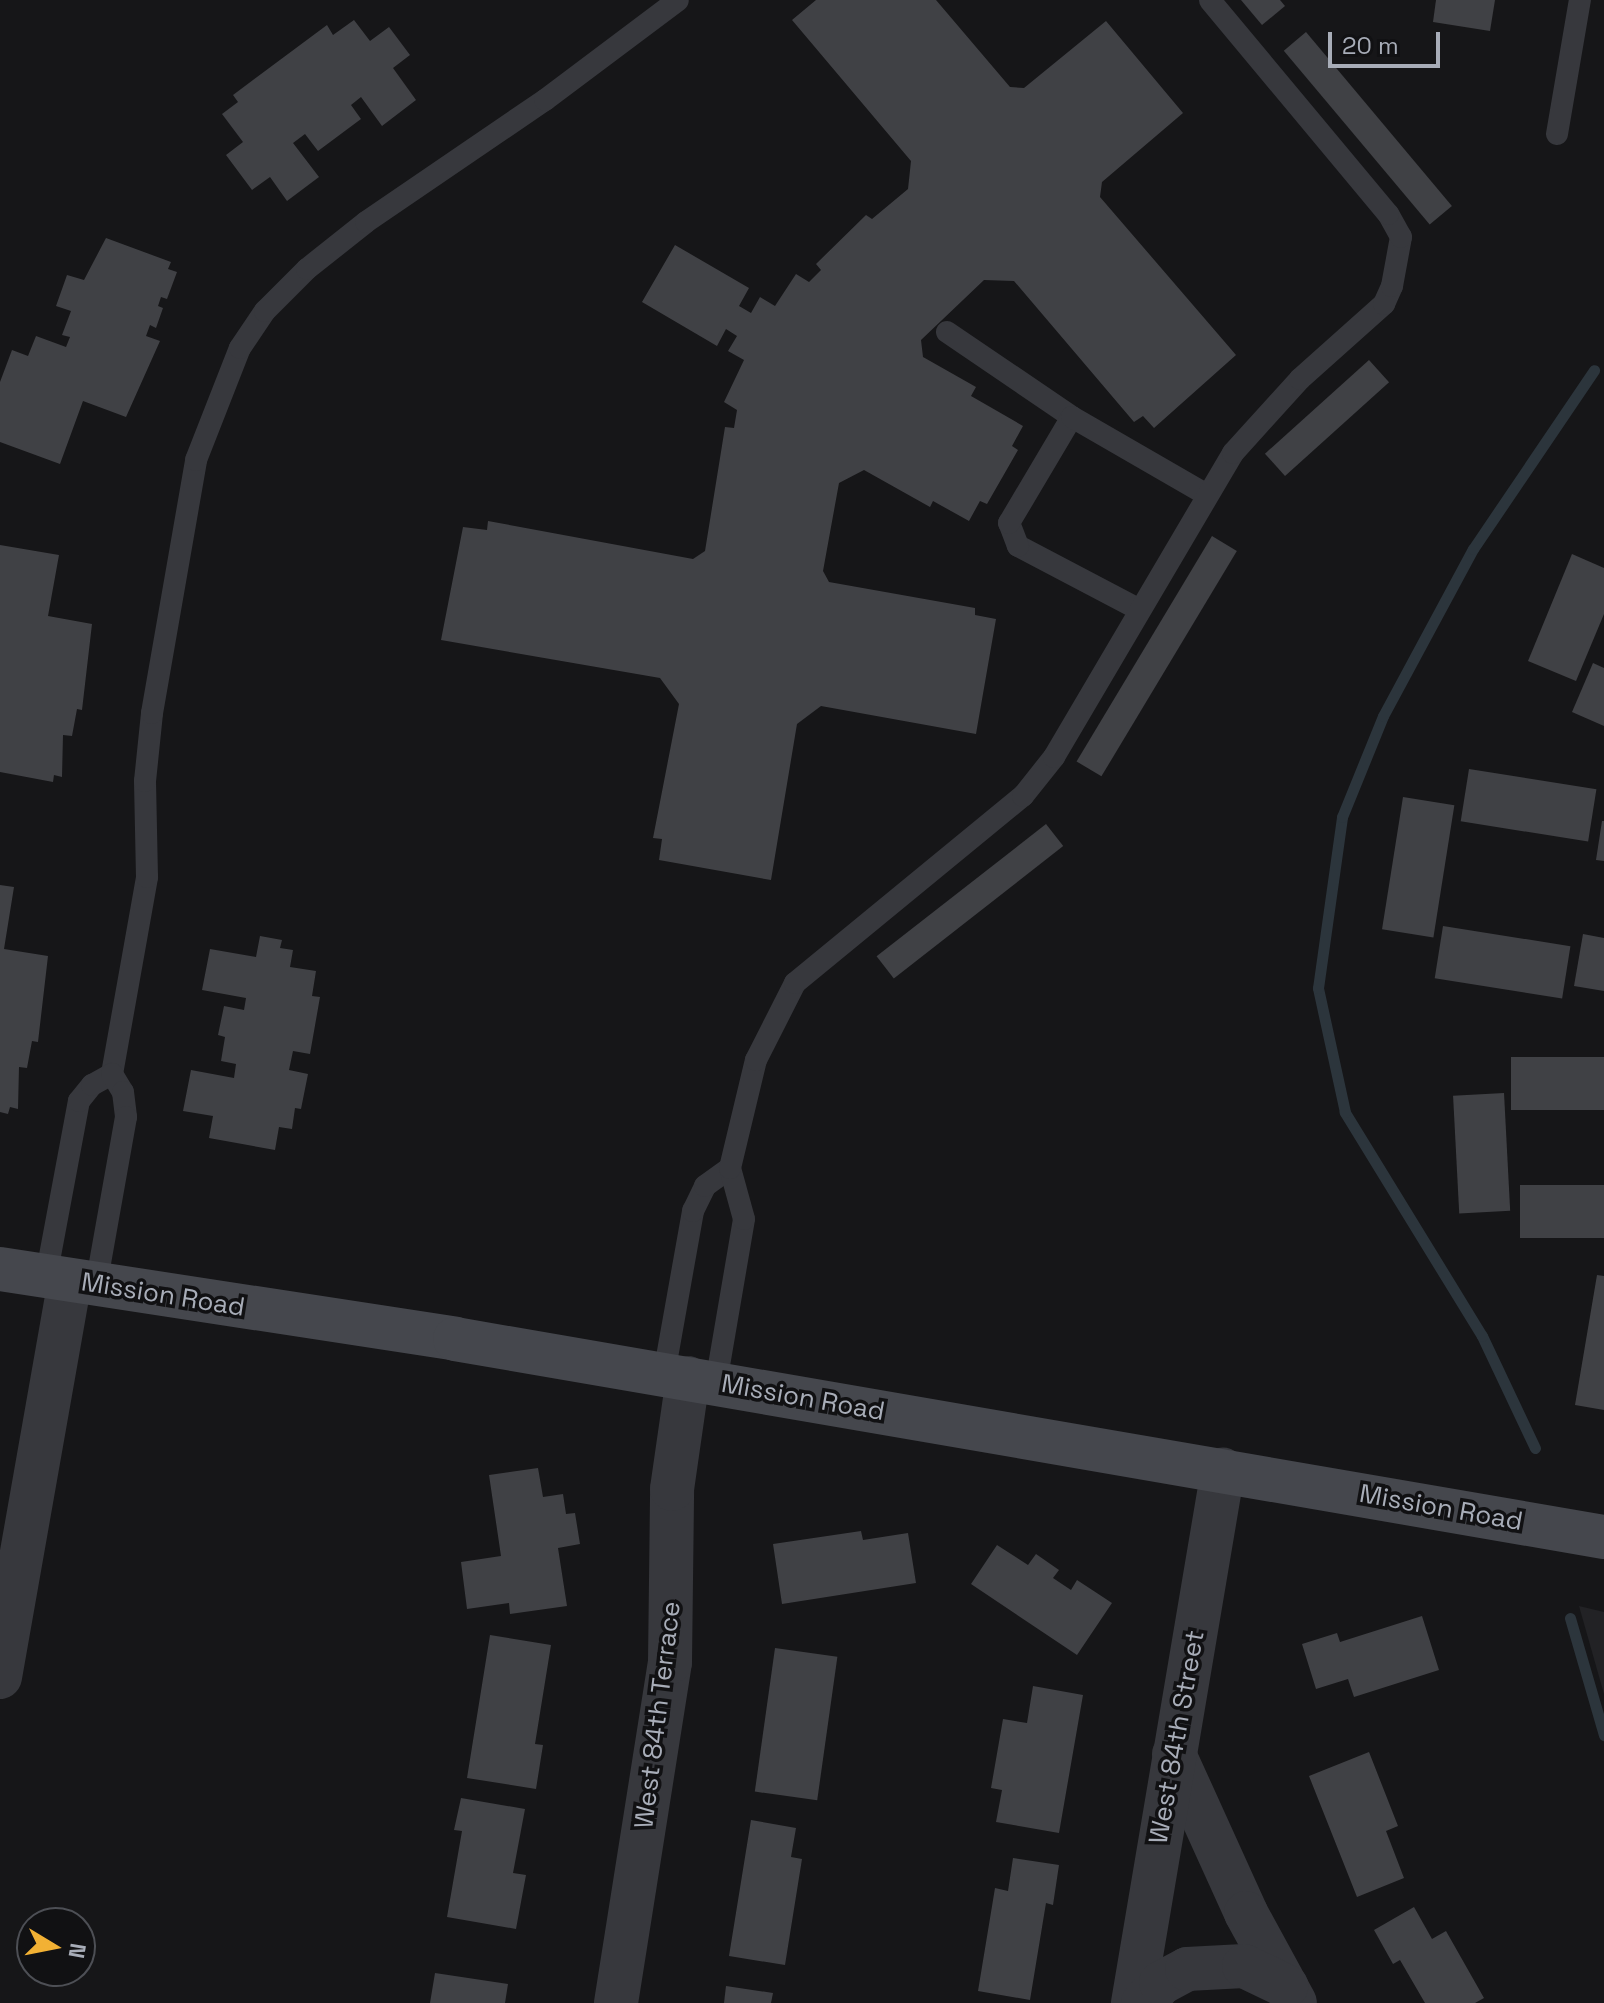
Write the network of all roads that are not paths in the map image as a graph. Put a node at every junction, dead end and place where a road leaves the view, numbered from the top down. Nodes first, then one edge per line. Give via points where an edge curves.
1 (678, 0) edge
2 (1210, 0) edge
3 (1580, 0) edge
4 (1557, 134) dead end
5 (947, 332) dead end
6 (1072, 417) junction
7 (1207, 495) junction
8 (1140, 610) junction
9 (112, 1074) junction
10 (730, 1168) junction
11 (0, 1269) edge
12 (71, 1281) junction
13 (689, 1379) junction
14 (1223, 1470) junction
15 (1604, 1537) edge
16 (0, 1677) edge
17 (1174, 1754) junction
18 (1246, 1913) junction
19 (1147, 1918) junction
20 (1207, 1967) junction
21 (1290, 1994) edge
22 (616, 2003) edge
23 (1133, 2003) edge
24 (1143, 2003) edge

1 - 9 lane via 545,100 366,222 307,269 265,311 240,348 194,475 152,713 145,781 147,877
2 - 7 lane via 1401,237 1401,257 1384,304 1300,379 1233,453
3 - 4 lane
5 - 6 lane
6 - 7 lane
6 - 8 lane via 1009,523 1018,546
7 - 8 lane
8 - 10 lane via 1054,757 1023,796 795,983 756,1060
9 - 12 lane via 123,1092 126,1117
9 - 12 lane via 92,1085 79,1101
10 - 13 lane via 744,1219
10 - 13 lane via 705,1186 693,1211
11 - 12 main road, Mission Road
12 - 13 main road, Mission Road
12 - 16 street
13 - 14 main road, Mission Road
13 - 22 street, West 84th Terrace via 672,1489 670,1662
14 - 15 main road, Mission Road
14 - 17 street, West 84th Street
17 - 18 street
17 - 19 street, West 84th Street
18 - 20 street via 1246,1945
18 - 21 street
19 - 20 street via 1159,1949
19 - 23 street, West 84th Street
20 - 21 street via 1265,1973
20 - 24 street via 1161,1983

